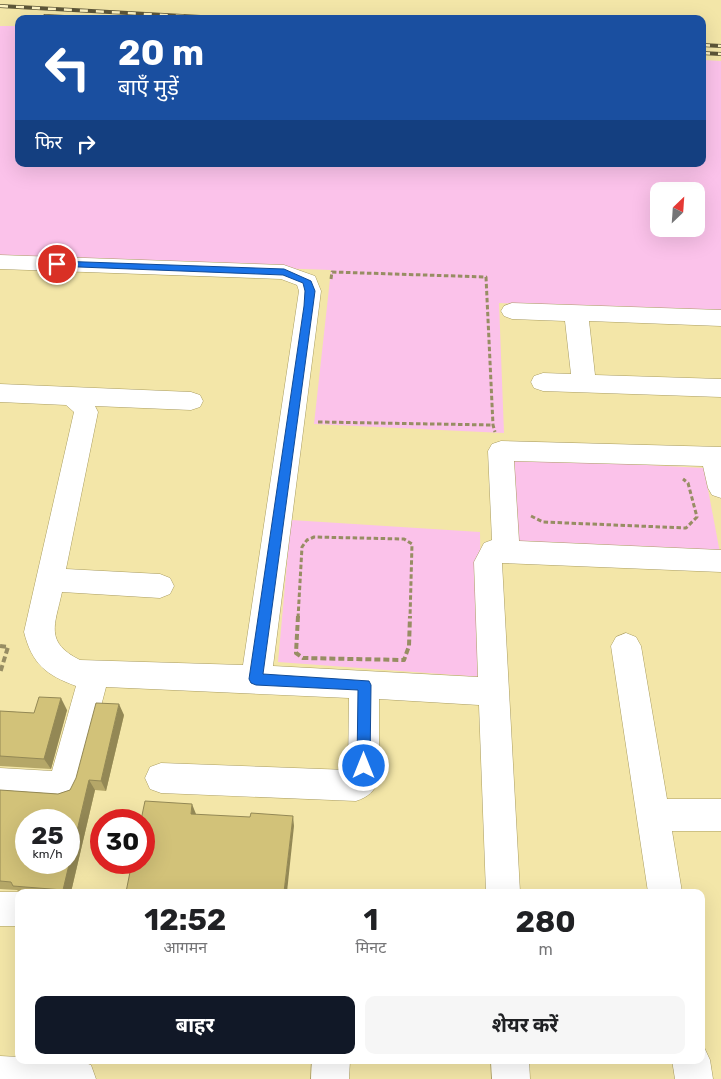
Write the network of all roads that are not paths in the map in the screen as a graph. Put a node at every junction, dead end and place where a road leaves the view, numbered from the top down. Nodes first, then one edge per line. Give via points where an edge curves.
1 (0, 262) edge
2 (512, 311) dead end
3 (576, 313) junction
4 (721, 318) edge
5 (543, 382) dead end
6 (584, 383) junction
7 (721, 388) edge
8 (0, 392) edge
9 (71, 396) junction
10 (191, 401) dead end
11 (718, 457) edge
12 (721, 488) edge
13 (506, 550) junction
14 (721, 561) edge
15 (50, 580) junction
16 (160, 586) dead end
17 (626, 646) dead end
18 (96, 673) junction
19 (362, 673) junction
20 (256, 679) junction
21 (494, 692) junction
22 (161, 778) dead end
23 (0, 783) edge
24 (653, 815) junction
25 (721, 815) edge
26 (503, 889) edge
27 (665, 889) edge
28 (0, 908) edge
29 (15, 909) edge
30 (331, 1064) edge
31 (510, 1064) edge
32 (692, 1064) edge
33 (0, 1075) edge
34 (77, 1079) edge
35 (330, 1079) edge
36 (511, 1079) edge
37 (694, 1079) edge

1 - 20 street via 284,272 307,281 310,291
2 - 3 street
3 - 4 street
3 - 6 street
5 - 6 street
6 - 7 street
8 - 9 street
9 - 10 street
9 - 15 street via 81,403 86,412
11 - 12 street
11 - 13 street via 501,451
13 - 14 street
13 - 21 street via 494,551 488,562
15 - 16 street
15 - 18 street via 39,632 41,645 58,664 78,673
17 - 24 street
18 - 20 street
18 - 23 street via 64,787
19 - 20 street
19 - 21 street
19 - 22 street via 364,766 363,780 356,786
21 - 26 street
24 - 25 street
24 - 27 street
28 - 29 street
30 - 35 street
31 - 36 street
32 - 37 street
33 - 34 street

